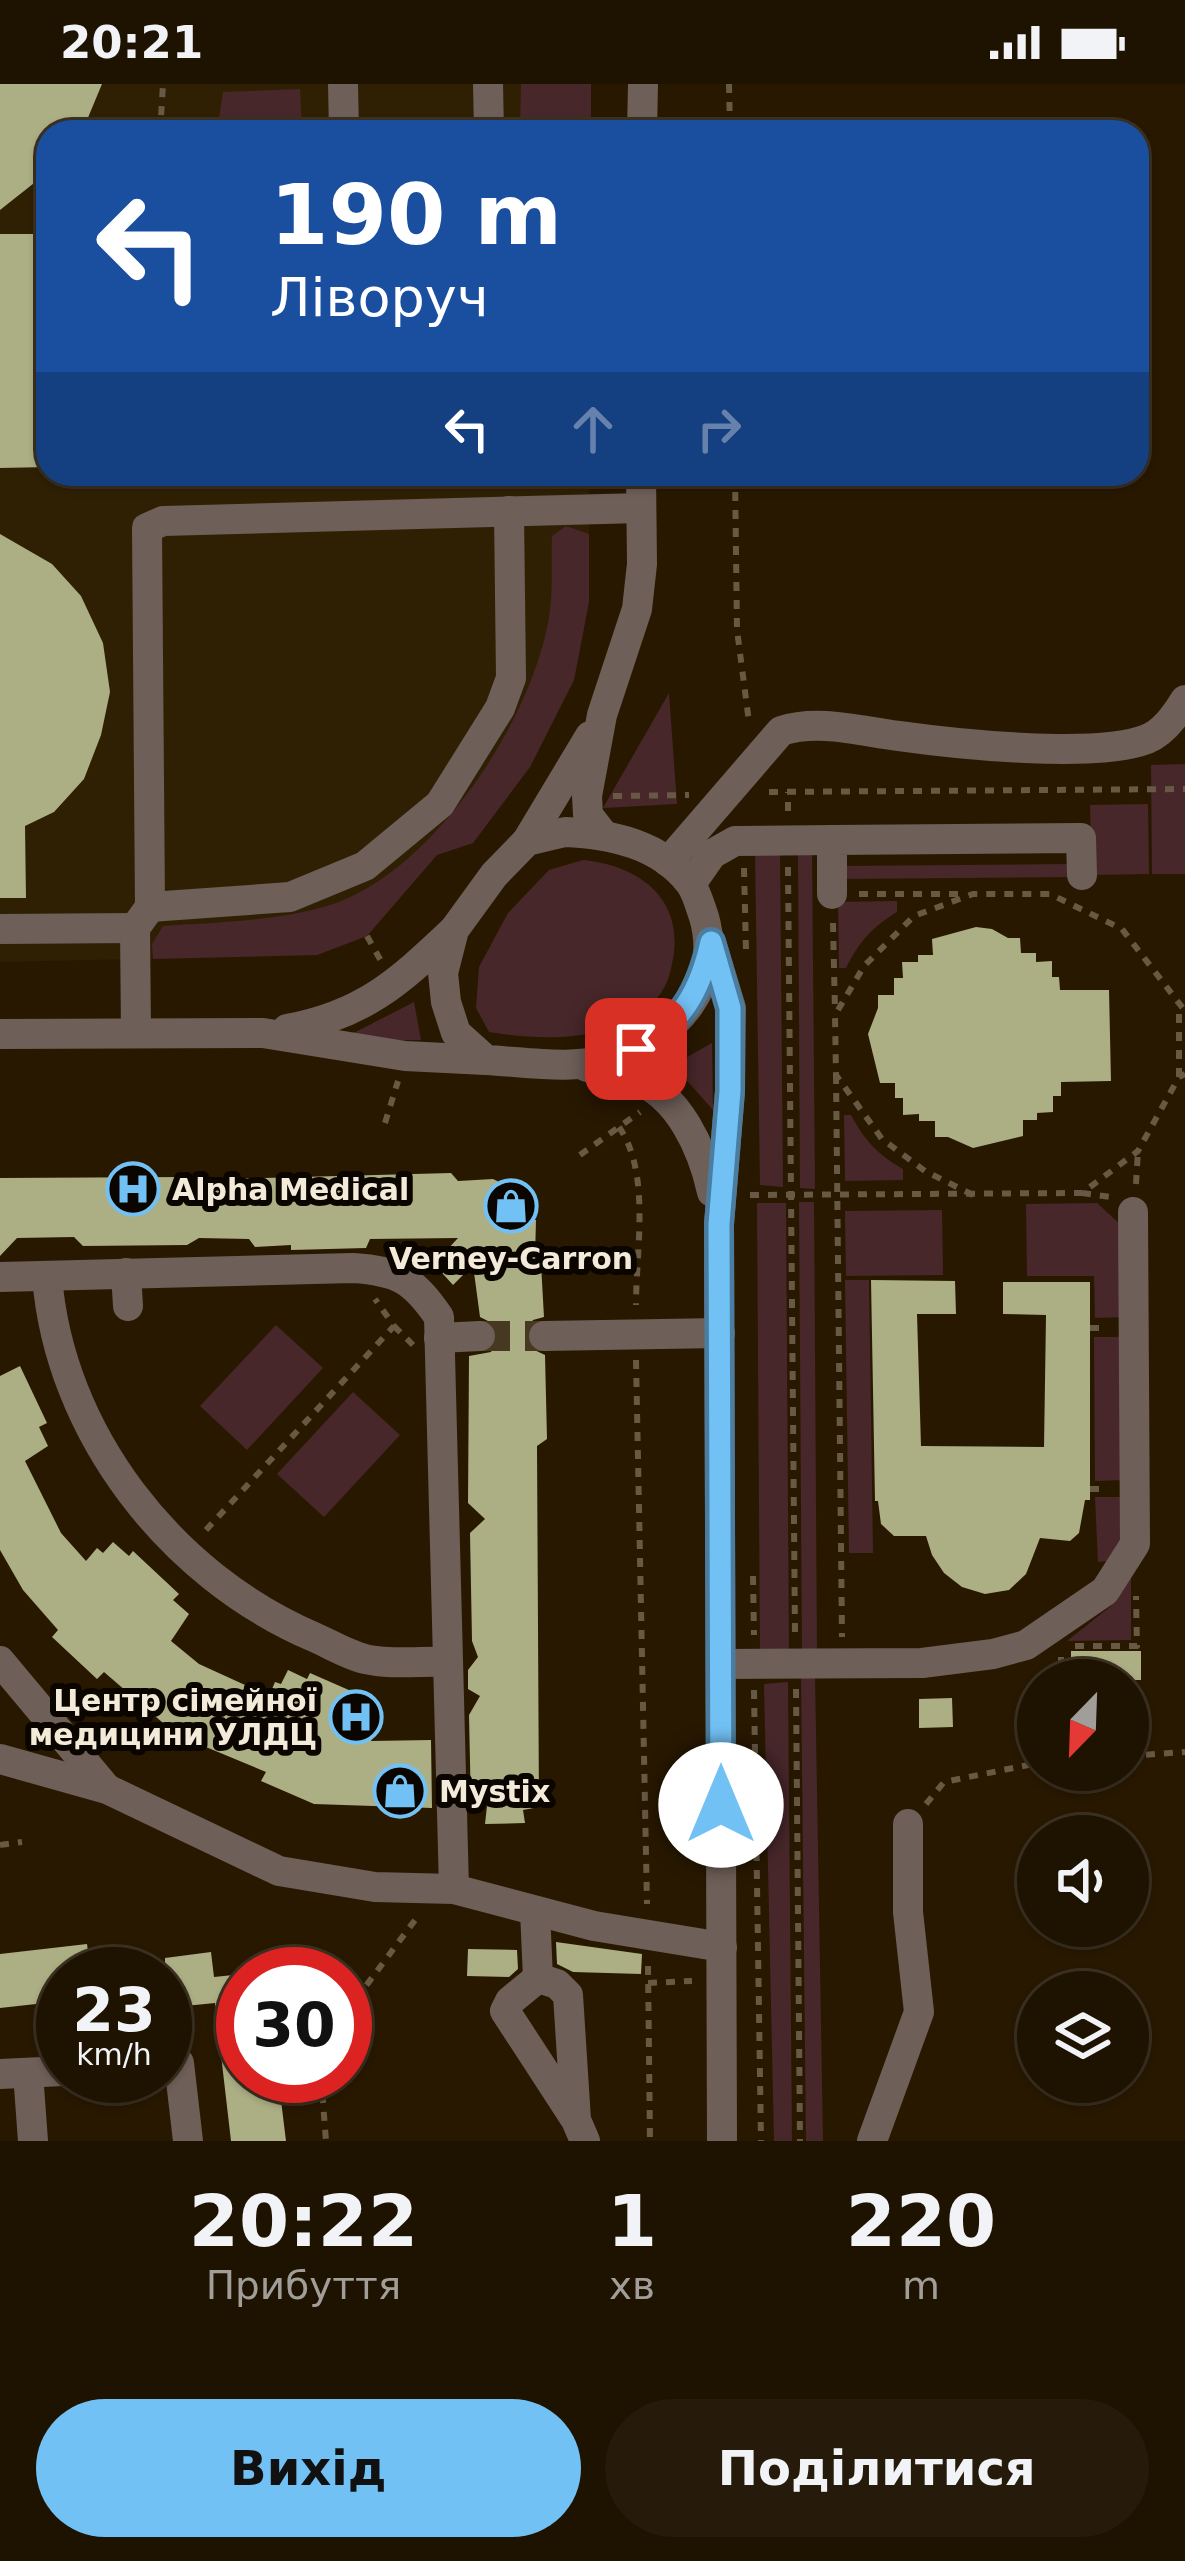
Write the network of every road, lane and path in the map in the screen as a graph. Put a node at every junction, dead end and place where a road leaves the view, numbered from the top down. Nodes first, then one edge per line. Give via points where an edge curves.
1 (163, 84) edge
2 (344, 84) edge
3 (488, 84) edge
4 (644, 84) edge
5 (730, 84) edge
6 (160, 120) edge
7 (344, 120) edge
8 (489, 120) edge
9 (642, 120) edge
10 (730, 120) edge
11 (641, 486) edge
12 (735, 486) edge
13 (640, 508) junction
14 (509, 511) junction
15 (1185, 700) edge
16 (602, 716) junction
17 (755, 761) junction
18 (1185, 789) edge
19 (788, 792) junction
20 (730, 794) junction
21 (587, 796) junction
22 (602, 833) junction
23 (832, 840) junction
24 (527, 841) junction
25 (788, 841) junction
26 (680, 873) junction
27 (1082, 875) dead end
28 (832, 894) junction
29 (973, 894) junction
30 (142, 918) junction
31 (0, 929) edge
32 (454, 929) junction
33 (711, 942) junction
34 (1182, 1009) edge
35 (835, 1015) junction
36 (136, 1033) junction
37 (0, 1034) edge
38 (263, 1034) junction
39 (486, 1060) junction
40 (576, 1064) junction
41 (836, 1076) junction
42 (1182, 1076) edge
43 (619, 1127) dead end
44 (750, 1195) dead end
45 (792, 1195) junction
46 (840, 1195) junction
47 (973, 1195) junction
48 (1133, 1212) dead end
49 (719, 1224) junction
50 (353, 1268) junction
51 (126, 1273) junction
52 (47, 1276) junction
53 (0, 1277) edge
54 (128, 1306) dead end
55 (720, 1333) junction
56 (635, 1334) junction
57 (480, 1336) tunnel mouth
58 (544, 1336) tunnel mouth
59 (439, 1338) junction
60 (183, 1555) junction
61 (1137, 1646) dead end
62 (1060, 1659) edge
63 (0, 1661) edge
64 (448, 1662) junction
65 (721, 1664) junction
66 (795, 1665) junction
67 (842, 1665) junction
68 (1185, 1752) edge
69 (1149, 1755) edge
70 (0, 1760) edge
71 (1017, 1767) edge
72 (107, 1789) junction
73 (908, 1824) joint
74 (22, 1842) dead end
75 (0, 1845) edge
76 (446, 1889) junction
77 (535, 1911) junction
78 (648, 1933) junction
79 (722, 1947) junction
80 (538, 1978) junction
81 (372, 1981) edge
82 (14, 2074) edge
83 (184, 2103) edge
84 (323, 2103) edge
85 (581, 2130) edge
86 (33, 2141) edge
87 (188, 2141) edge
88 (326, 2141) edge
89 (650, 2141) edge
90 (722, 2141) edge
91 (800, 2141) edge
92 (872, 2141) edge

1 - 6 path
2 - 7 street
3 - 8 street
4 - 9 street
5 - 10 path
11 - 13 street
12 - 17 path via 737,630
13 - 14 street
13 - 16 street via 637,609
14 - 30 street via 511,678 440,804 365,866 290,897
14 - 30 street via 163,521 147,528
15 - 17 street via 1152,737 1117,748 960,745 806,723 781,731
16 - 21 street
16 - 24 street
17 - 20 street
18 - 19 path
19 - 20 path
19 - 25 path
20 - 21 path
20 - 26 street
21 - 22 street via 588,815
22 - 24 street
22 - 26 street via 641,846
23 - 25 street
23 - 27 street via 1081,838
23 - 28 street
24 - 32 street
25 - 26 street via 736,841
25 - 45 path
26 - 33 street
28 - 29 path
28 - 35 path
29 - 34 path via 1050,895 1122,929
29 - 35 path via 914,916 864,966
30 - 31 street
30 - 36 street
32 - 38 street via 364,1005
32 - 39 street via 442,973 446,1002 456,1033
33 - 40 street via 703,978 664,1033 610,1059
33 - 49 street via 730,1008
34 - 42 path
35 - 41 path
36 - 37 street
36 - 38 street
38 - 39 street
39 - 40 street
40 - 49 street via 638,1079 666,1097 705,1156
41 - 46 path
41 - 47 path via 882,1139
42 - 47 path via 1138,1151 1082,1193
43 - 56 path via 633,1147 637,1191
44 - 45 path
45 - 46 path
45 - 66 path
46 - 47 path
46 - 67 path
48 - 67 street via 1135,1544 1105,1591 1026,1645 922,1663
49 - 55 street
50 - 51 street
50 - 59 street via 387,1270 419,1288 439,1317
50 - 60 path via 394,1326
51 - 52 street
51 - 54 street
52 - 53 street
52 - 60 street via 51,1323 78,1396 119,1478
55 - 56 street
55 - 65 street
56 - 58 street
56 - 78 path
57 - 59 street
59 - 64 street via 435,1599
60 - 64 street via 276,1621 365,1659
61 - 62 path via 1060,1646
63 - 72 street
64 - 76 street
65 - 66 street
65 - 79 street
66 - 67 street
66 - 91 path
68 - 69 path
70 - 72 street
71 - 73 path via 944,1782
72 - 76 street via 279,1871
73 - 92 street via 919,2012
74 - 75 path
76 - 77 street
76 - 81 path
77 - 78 street
77 - 80 street
78 - 79 street
78 - 89 path
79 - 90 street
80 - 85 street via 568,1995
80 - 85 street via 506,2011
82 - 86 street
83 - 87 street
84 - 88 path

